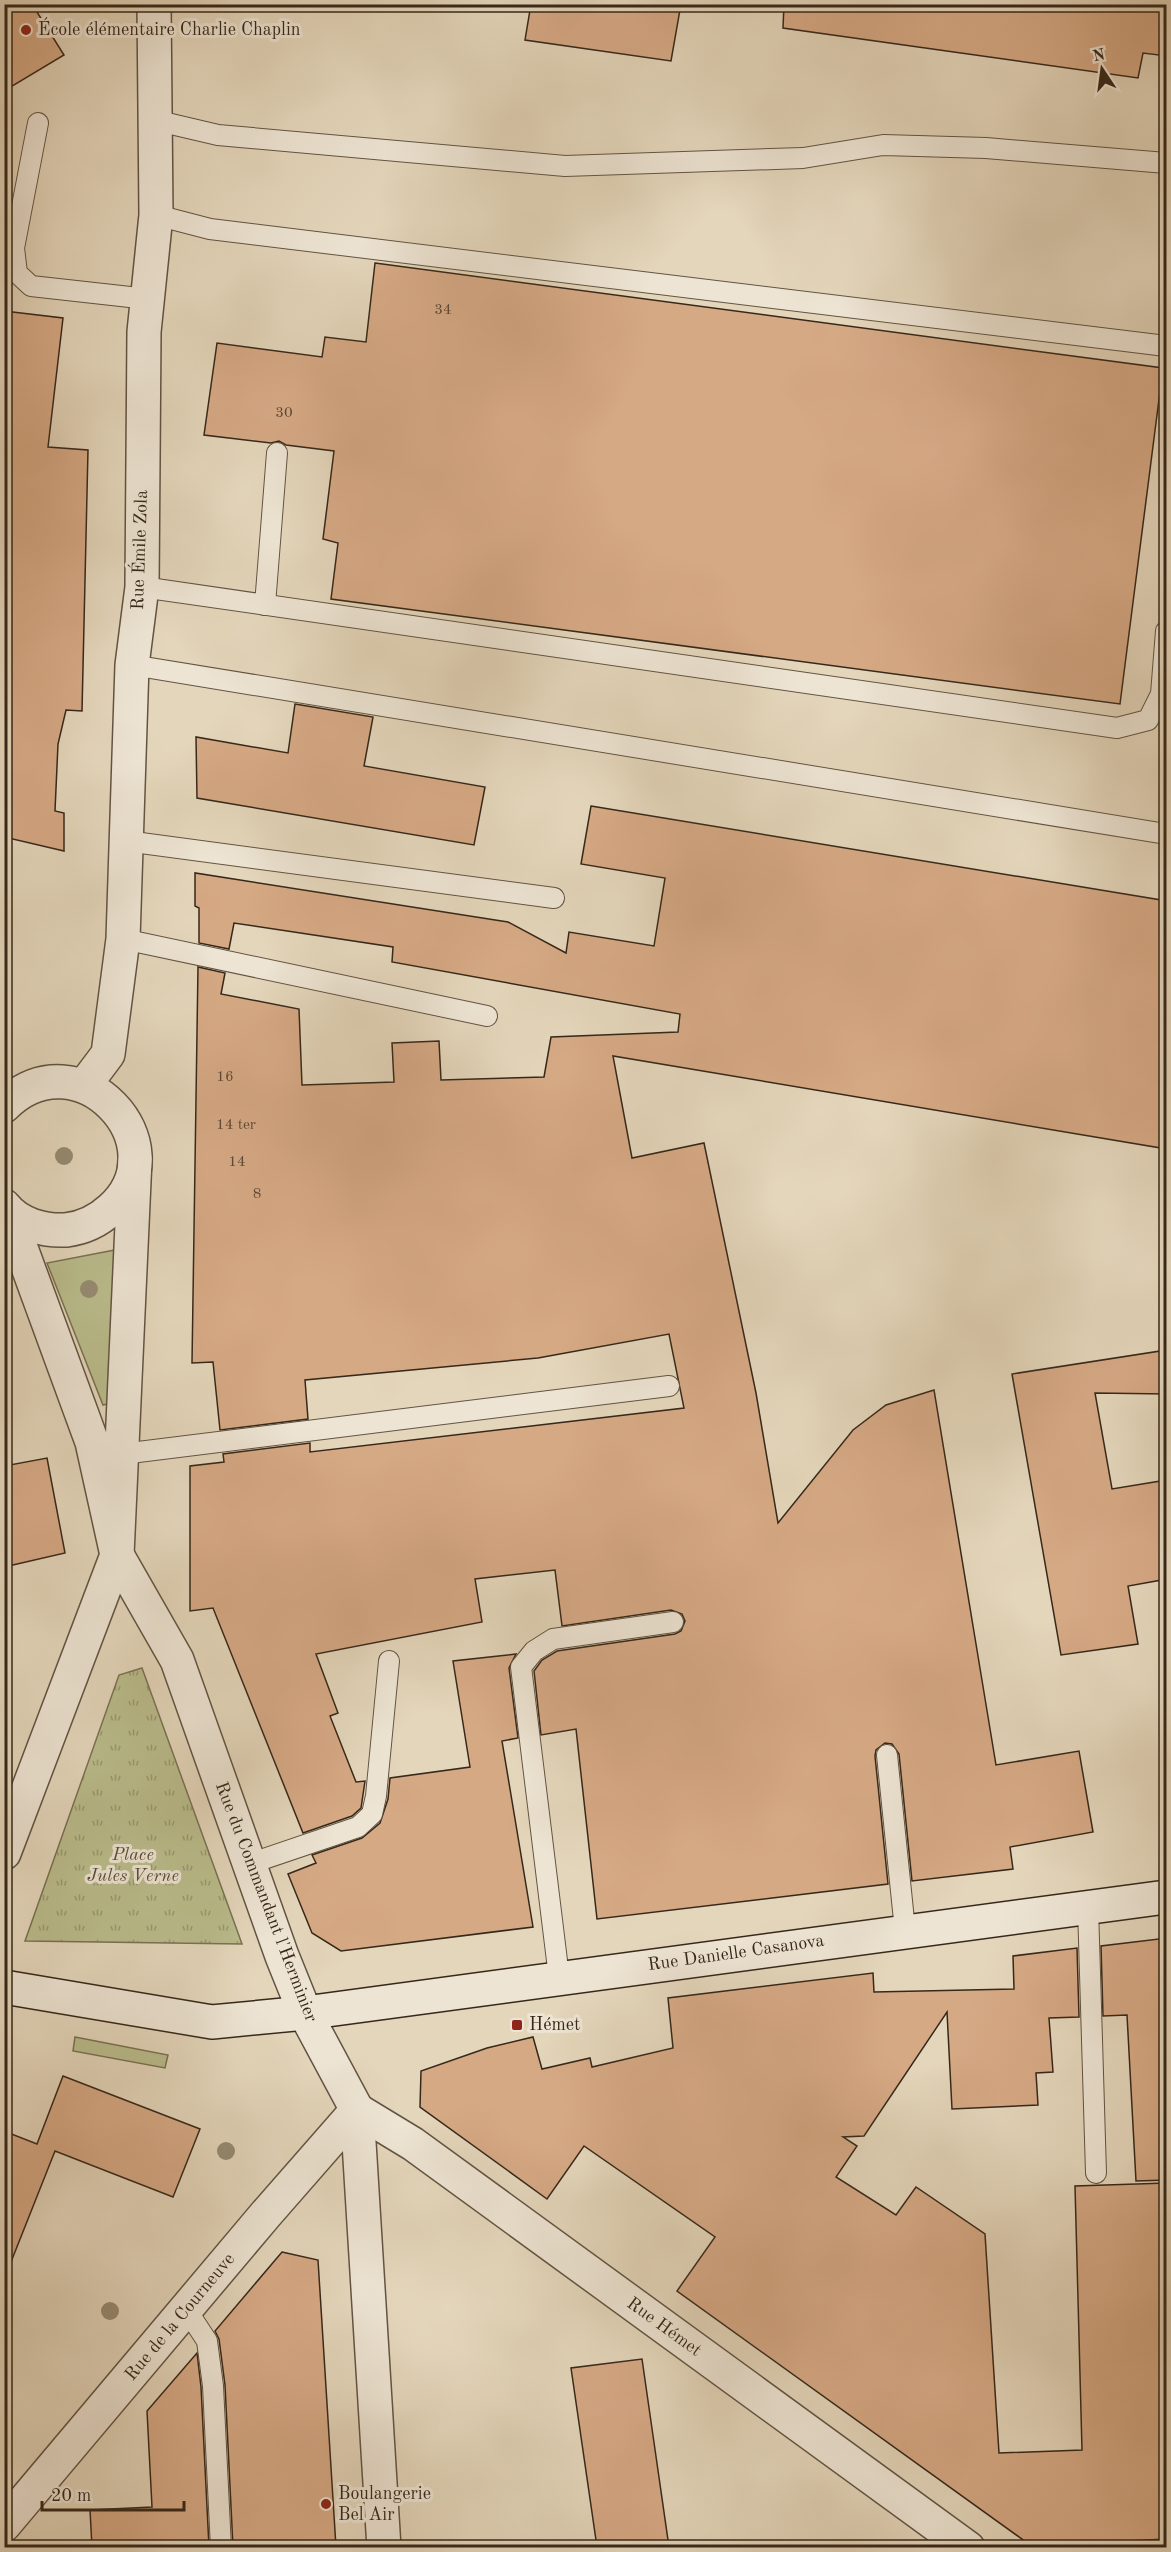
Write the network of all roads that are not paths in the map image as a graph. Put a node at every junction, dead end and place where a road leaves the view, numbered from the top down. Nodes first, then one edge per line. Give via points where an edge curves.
1 (154, 4) edge
2 (154, 120) junction
3 (38, 123) dead end
4 (1167, 163) edge
5 (156, 214) junction
6 (148, 299) junction
7 (1167, 346) edge
8 (277, 453) dead end
9 (142, 587) junction
10 (265, 605) junction
11 (1167, 631) edge
12 (132, 665) junction
13 (1167, 834) edge
14 (126, 841) junction
15 (554, 898) dead end
16 (123, 939) junction
17 (488, 1016) dead end
18 (84, 1086) junction
19 (4, 1106) edge
20 (135, 1159) junction
21 (6, 1208) edge
22 (669, 1386) dead end
23 (122, 1454) junction
24 (117, 1555) junction
25 (673, 1622) dead end
26 (389, 1661) dead end
27 (887, 1755) dead end
28 (4, 1853) edge
29 (249, 1863) junction
30 (1167, 1897) edge
31 (1088, 1907) junction
32 (905, 1930) junction
33 (559, 1977) junction
34 (4, 1988) edge
35 (305, 2013) junction
36 (357, 2110) junction
37 (1096, 2173) dead end
38 (186, 2309) junction
39 (4, 2525) edge
40 (222, 2547) edge
41 (384, 2547) edge
42 (968, 2547) edge

1 - 2 street, Rue Émile Zola
2 - 4 lane via 218,135 565,166 803,158 883,145 986,147
2 - 5 street, Rue Émile Zola
3 - 6 lane via 14,248 17,273 31,286
5 - 6 street, Rue Émile Zola
5 - 7 lane via 210,229
6 - 9 street, Rue Émile Zola via 144,332
8 - 10 lane
9 - 10 lane
9 - 12 street, Rue Émile Zola
10 - 11 lane via 1117,728 1148,720 1161,694
12 - 13 lane
12 - 14 street, Rue Émile Zola
14 - 15 lane
14 - 16 street, Rue Émile Zola
16 - 17 lane
16 - 18 street, Rue Émile Zola via 108,1054
18 - 19 street via 42,1084 22,1092
18 - 20 street via 105,1097 122,1114
20 - 21 street via 130,1182 118,1203 99,1220 76,1229 51,1231 27,1224
20 - 23 street
21 - 24 street, Rue du Commandant l'Herminier via 92,1442
22 - 23 lane
23 - 24 street
24 - 28 street
24 - 29 street, Rue du Commandant l'Herminier via 177,1660
25 - 33 lane via 554,1639 534,1651 522,1667
26 - 29 lane via 372,1814 358,1827
27 - 32 lane
29 - 35 street, Rue du Commandant l'Herminier
30 - 31 street, Rue Danielle Casanova
31 - 32 street, Rue Danielle Casanova
31 - 37 lane
32 - 33 street, Rue Danielle Casanova
33 - 35 street, Rue Danielle Casanova
34 - 35 street, Rue Danielle Casanova via 212,2022
35 - 36 street, Rue du Commandant l'Herminier
36 - 38 street, Rue de la Courneuve
36 - 41 street, Rue du Commandant l'Herminier
36 - 42 street, Rue Hémet via 413,2144
38 - 39 street, Rue de la Courneuve
38 - 40 lane via 207,2341

